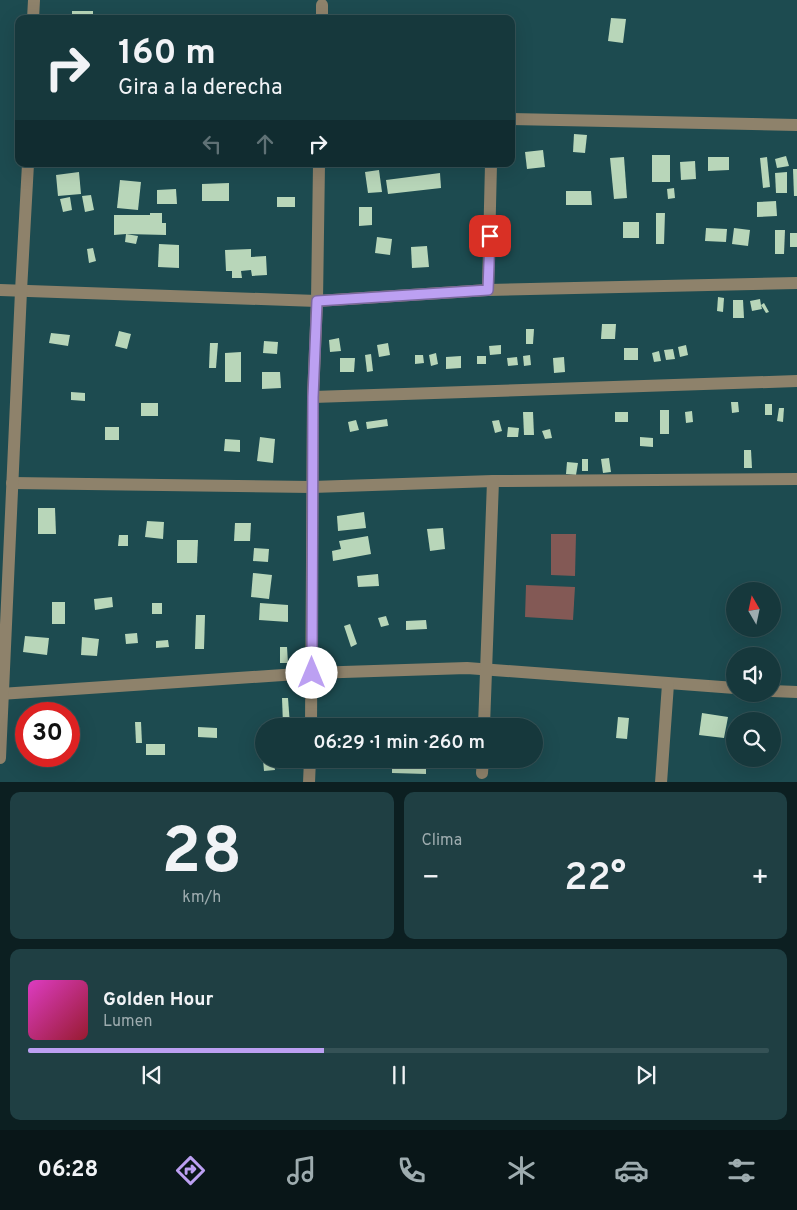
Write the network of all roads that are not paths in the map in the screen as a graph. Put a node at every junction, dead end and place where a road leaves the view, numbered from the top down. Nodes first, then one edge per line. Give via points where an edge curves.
1 (34, 0) edge
2 (322, 5) dead end
3 (34, 15) edge
4 (322, 15) edge
5 (515, 119) edge
6 (797, 125) edge
7 (28, 167) edge
8 (319, 167) edge
9 (491, 167) edge
10 (797, 282) edge
11 (0, 290) edge
12 (488, 290) junction
13 (21, 291) junction
14 (317, 301) junction
15 (797, 381) edge
16 (313, 397) junction
17 (797, 479) edge
18 (493, 481) junction
19 (12, 483) junction
20 (312, 487) junction
21 (486, 670) junction
22 (312, 673) junction
23 (668, 684) junction
24 (726, 687) edge
25 (781, 691) edge
26 (797, 692) edge
27 (1, 694) edge
28 (311, 718) edge
29 (484, 718) edge
30 (0, 758) edge
31 (310, 768) edge
32 (482, 768) edge
33 (482, 773) dead end
34 (309, 782) edge
35 (661, 782) edge

1 - 3 street
2 - 4 street
5 - 6 street
7 - 13 street
8 - 14 street
9 - 12 street
10 - 12 street
11 - 13 street
12 - 14 street
13 - 14 street
13 - 19 street
14 - 16 street
15 - 16 street
16 - 20 street
17 - 18 street
18 - 20 street
18 - 21 street
19 - 20 street
19 - 27 street
20 - 22 street
21 - 22 street
21 - 23 street
21 - 29 street
22 - 27 street
22 - 28 street
23 - 24 street
23 - 35 street
25 - 26 street
27 - 30 street
31 - 34 street
32 - 33 street

